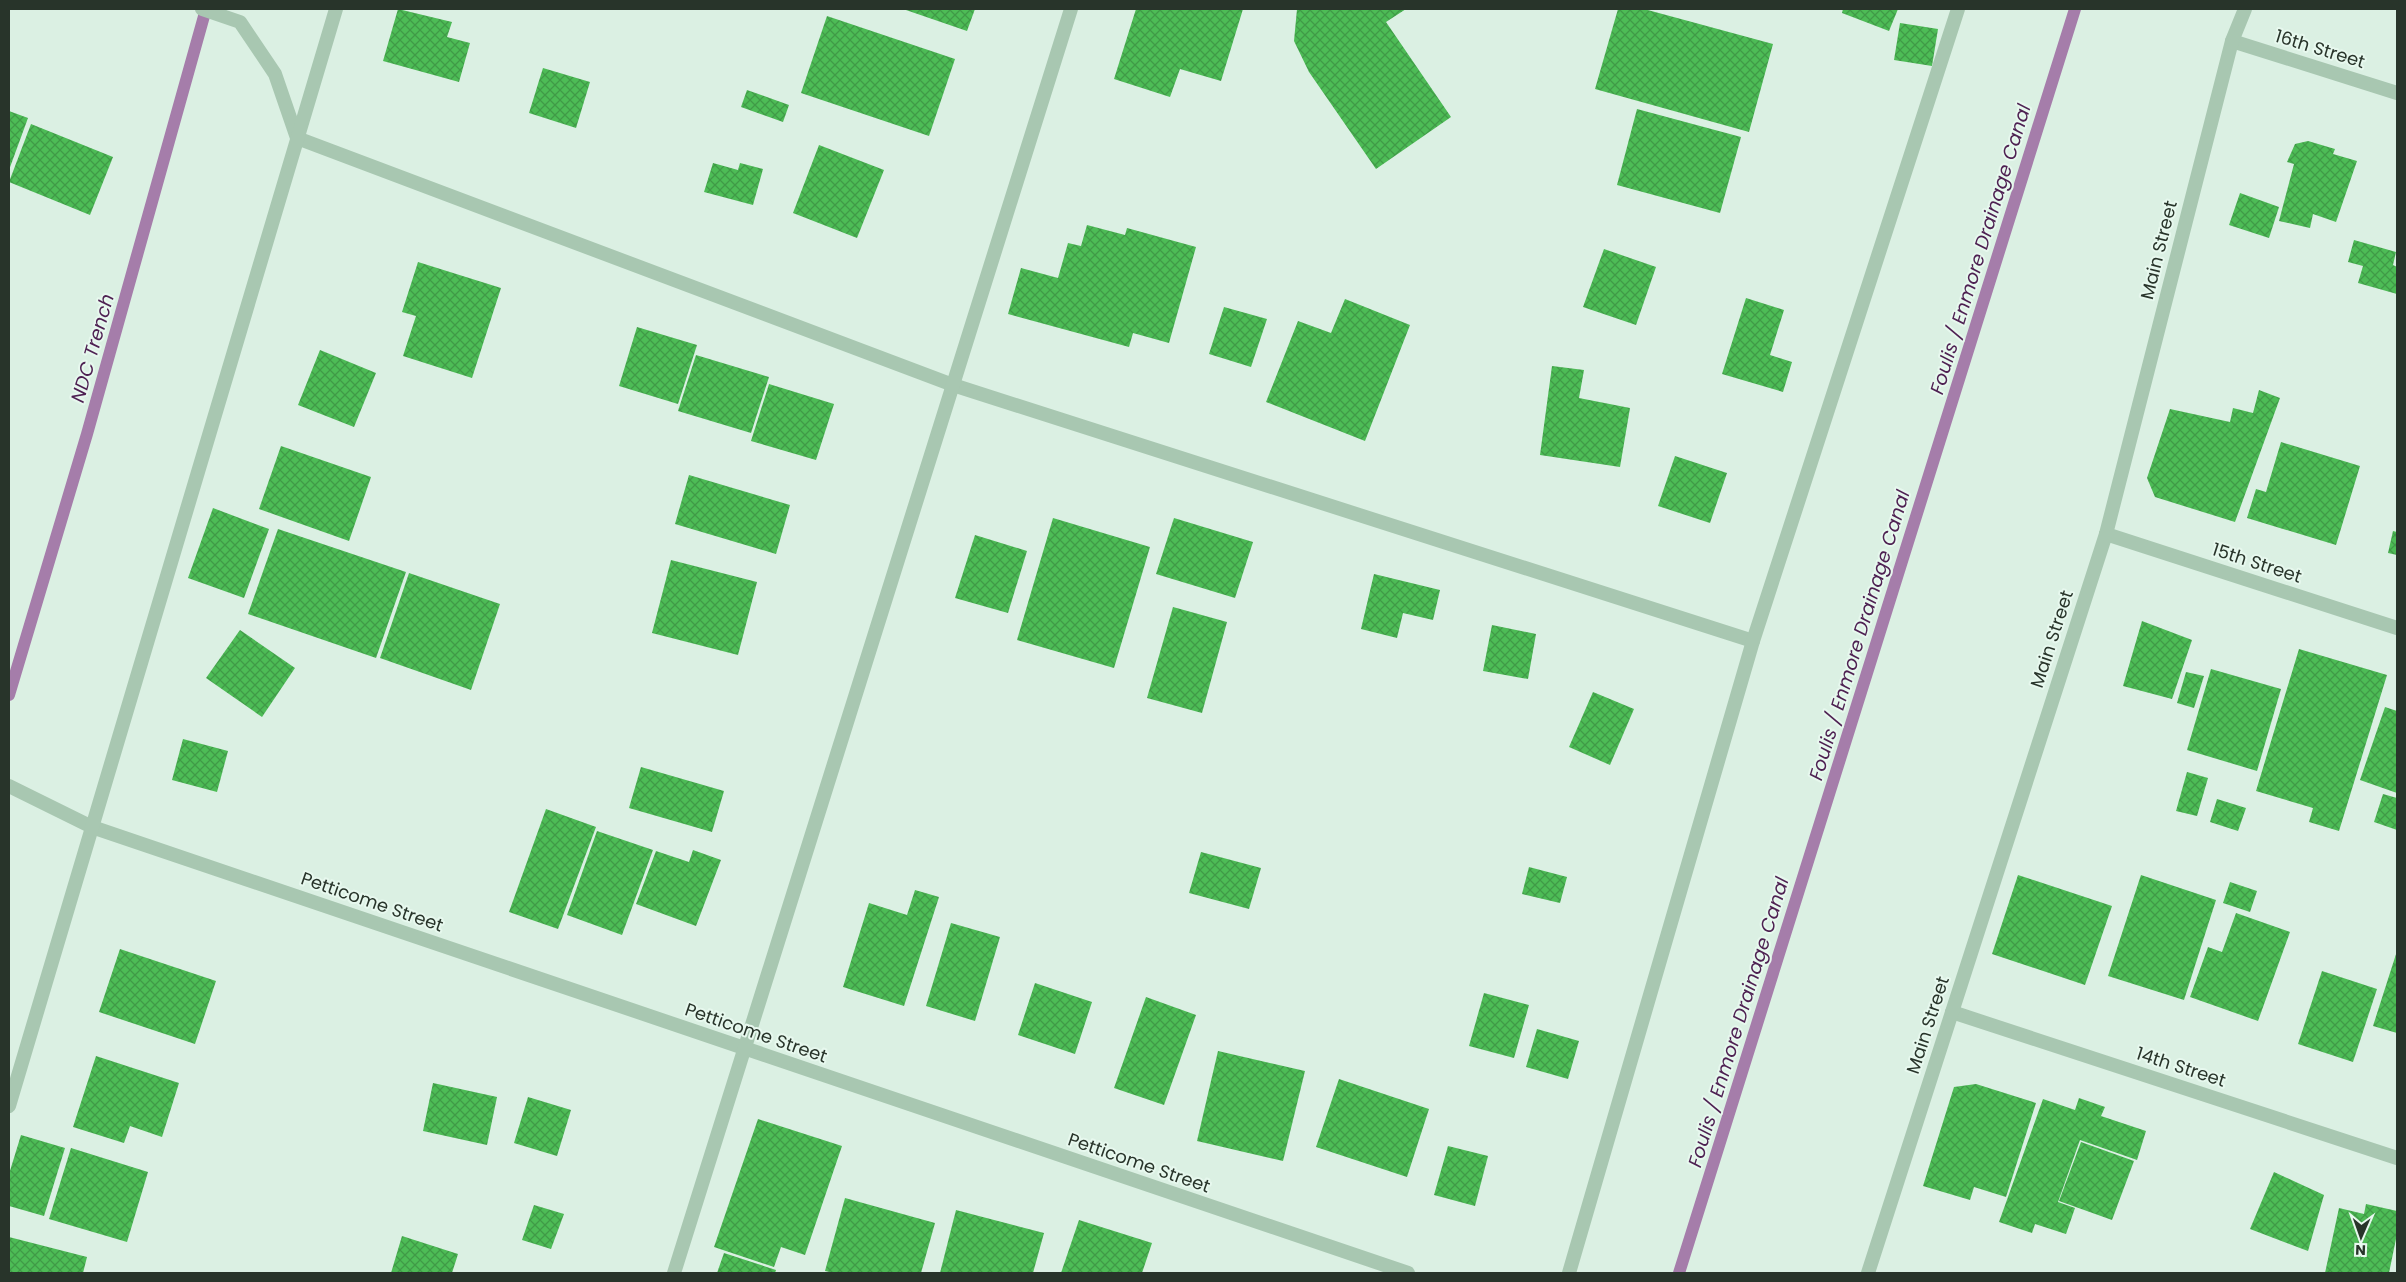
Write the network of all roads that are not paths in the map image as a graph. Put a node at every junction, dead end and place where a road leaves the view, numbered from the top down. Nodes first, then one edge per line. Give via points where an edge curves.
1 (202, 9) edge
2 (336, 9) edge
3 (1071, 9) edge
4 (1958, 9) edge
5 (2245, 9) edge
6 (2232, 41) junction
7 (2397, 93) edge
8 (297, 138) junction
9 (953, 385) junction
10 (2106, 534) junction
11 (2397, 628) edge
12 (1753, 641) junction
13 (15, 788) edge
14 (92, 827) junction
15 (1952, 1012) junction
16 (745, 1049) junction
17 (9, 1106) edge
18 (2397, 1158) edge
19 (674, 1273) edge
20 (1408, 1273) edge
21 (1569, 1273) edge
22 (1868, 1273) edge

1 - 8 street via 240,22 275,74
2 - 8 street
3 - 9 street
4 - 12 street
5 - 6 street, Main Street
6 - 7 street, 16th Street
6 - 10 street, Main Street
8 - 9 street
8 - 14 street
9 - 12 street
9 - 16 street
10 - 11 street, 15th Street
10 - 15 street, Main Street
12 - 21 street
13 - 14 street, Petticome Street
14 - 16 street, Petticome Street
14 - 17 street
15 - 18 street, 14th Street
15 - 22 street, Main Street
16 - 19 street
16 - 20 street, Petticome Street

